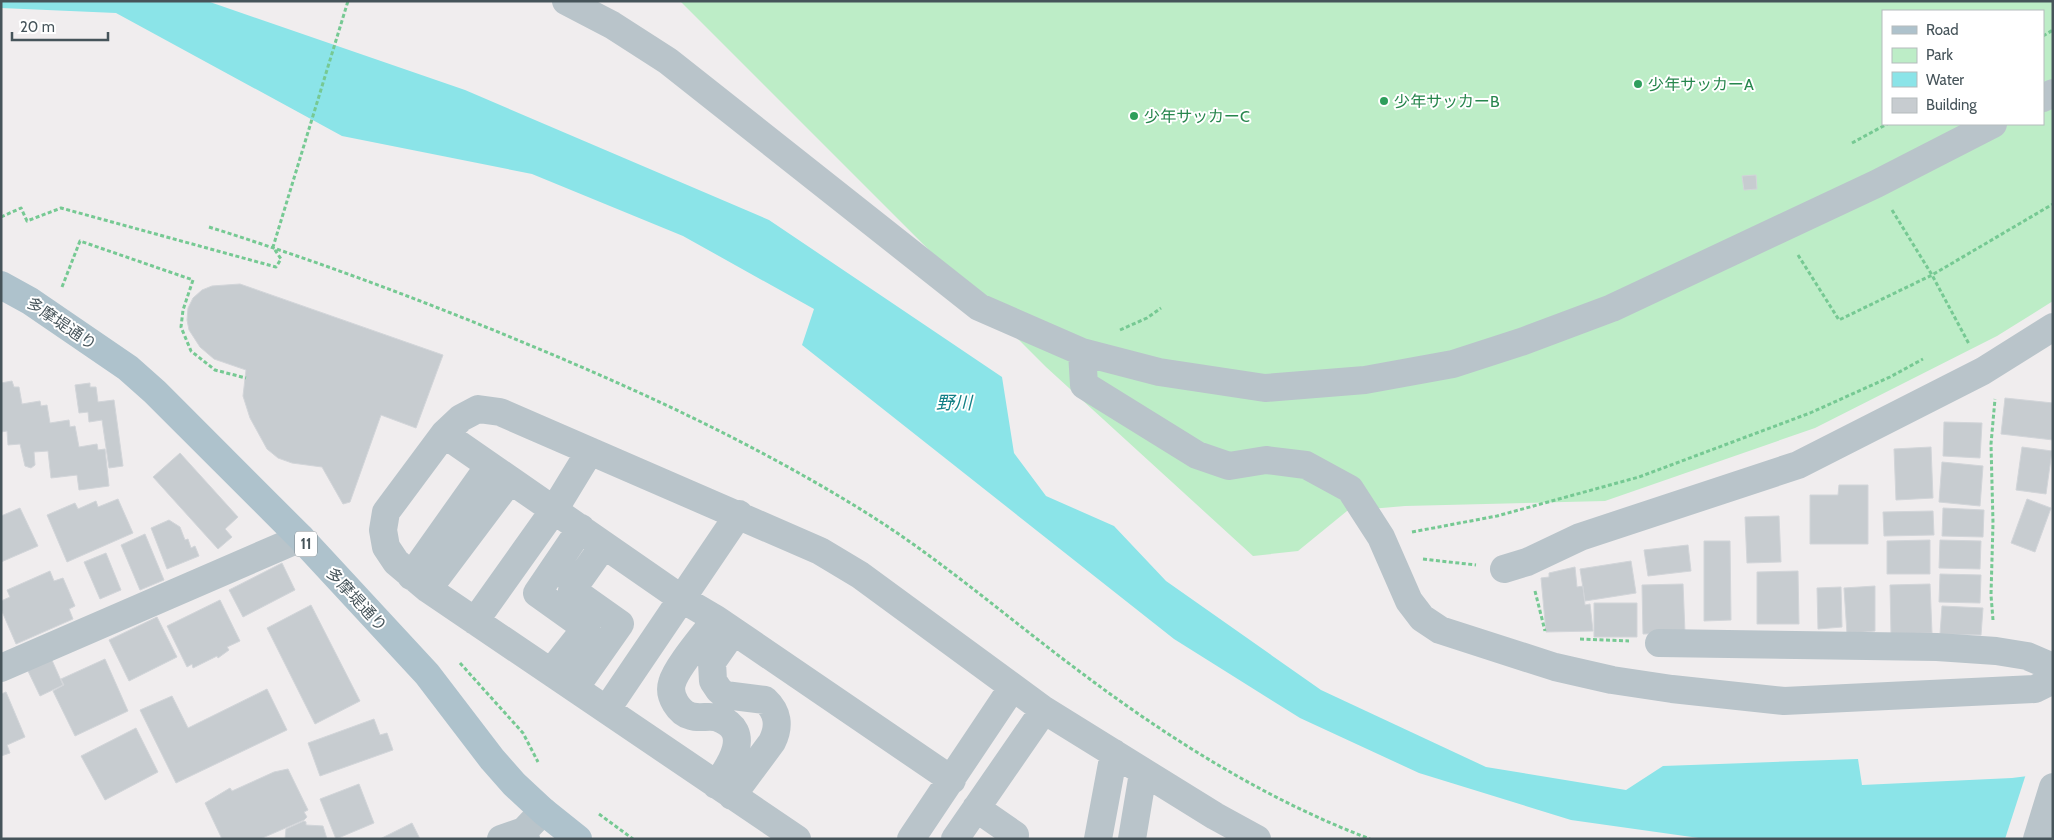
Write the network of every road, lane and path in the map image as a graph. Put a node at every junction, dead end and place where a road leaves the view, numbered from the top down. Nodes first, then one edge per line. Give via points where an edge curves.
1 (348, 1) edge
2 (566, 1) edge
3 (1885, 125) edge
4 (1991, 125) edge
5 (1852, 143) dead end
6 (1876, 184) junction
7 (2053, 204) edge
8 (1, 217) edge
9 (209, 228) dead end
10 (1781, 229) junction
11 (274, 247) junction
12 (1932, 275) junction
13 (1, 285) edge
14 (62, 288) dead end
15 (2053, 327) edge
16 (1082, 352) junction
17 (1923, 359) dead end
18 (1983, 370) junction
19 (246, 378) dead end
20 (444, 434) junction
21 (590, 451) junction
22 (500, 473) junction
23 (554, 510) junction
24 (739, 514) junction
25 (581, 528) junction
26 (300, 538) junction
27 (604, 544) junction
28 (1385, 547) junction
29 (1516, 565) junction
30 (420, 583) junction
31 (682, 599) junction
32 (475, 621) junction
33 (724, 625) junction
34 (1547, 639) dead end
35 (1576, 639) dead end
36 (1615, 640) dead end
37 (1659, 643) dead end
38 (1996, 651) junction
39 (2053, 667) edge
40 (1, 668) edge
41 (551, 672) junction
42 (2053, 680) edge
43 (574, 688) junction
44 (1012, 688) junction
45 (607, 709) junction
46 (1044, 710) junction
47 (1114, 753) junction
48 (1143, 773) junction
49 (952, 780) junction
50 (2053, 787) edge
51 (724, 790) junction
52 (976, 808) junction
53 (543, 811) junction
54 (1015, 835) dead end
55 (517, 836) edge
56 (1247, 836) edge
57 (578, 839) edge
58 (797, 839) edge
59 (911, 839) edge
60 (955, 839) edge
61 (1098, 839) edge
62 (1132, 839) edge
63 (1370, 839) edge
64 (2037, 839) edge

1 - 11 path
2 - 16 street via 612,25 668,61 979,307
3 - 5 path
4 - 6 street
6 - 10 street
6 - 12 path
7 - 12 path
8 - 11 path via 21,208 27,221 61,208 276,267 281,259
9 - 11 path
10 - 12 path via 1839,320
10 - 16 street via 1612,308 1524,341 1453,364 1365,380 1265,388 1159,372
11 - 63 path via 374,282 622,384 779,461 867,513 938,561 1083,674 1207,758 1282,801
12 - 18 path
13 - 26 main road, 多摩堤通り / 11 via 128,368
14 - 19 path via 80,241 193,280 181,327 191,351 215,370
15 - 18 street
16 - 28 street via 1084,385 1197,454 1229,466 1266,460 1306,465 1350,489
17 - 28 path via 1810,413 1639,477
18 - 29 street via 1798,465 1580,536
18 - 38 path via 1995,399 1991,444 1993,523 1990,595
20 - 21 street via 468,413 488,409
20 - 22 street
20 - 30 street via 386,512 383,530 386,547 396,562
21 - 23 street
21 - 24 street
22 - 23 street
22 - 30 street
23 - 25 street
23 - 32 street
24 - 31 street
24 - 44 street via 820,550 860,575
25 - 27 street
25 - 41 street via 537,593 586,628
26 - 40 street
26 - 53 main road, 多摩堤通り / 11 via 426,674 492,759
27 - 31 street
27 - 43 street via 572,590 620,624
28 - 29 path via 1409,557
28 - 42 street via 1408,601 1422,618 1440,630 1555,667 1612,680 1735,697 1784,700 2035,689
29 - 34 path
30 - 32 street
31 - 33 street
31 - 45 street
32 - 41 street
33 - 49 street
33 - 51 street via 675,676 671,689 683,712 692,716 716,717 732,728 736,736 736,754
33 - 51 street via 712,662 712,680 725,695 765,700 775,712 778,723 772,742
35 - 36 path
37 - 38 street via 1866,645
38 - 39 street via 2027,656
41 - 43 street
43 - 45 street
44 - 46 street
44 - 49 street
45 - 51 street
46 - 47 street
46 - 52 street
47 - 48 street
47 - 61 street
48 - 56 street
48 - 62 street
49 - 59 street
50 - 64 street
51 - 58 street
52 - 54 street
52 - 60 street
53 - 55 street
53 - 57 main road, 多摩堤通り / 11

